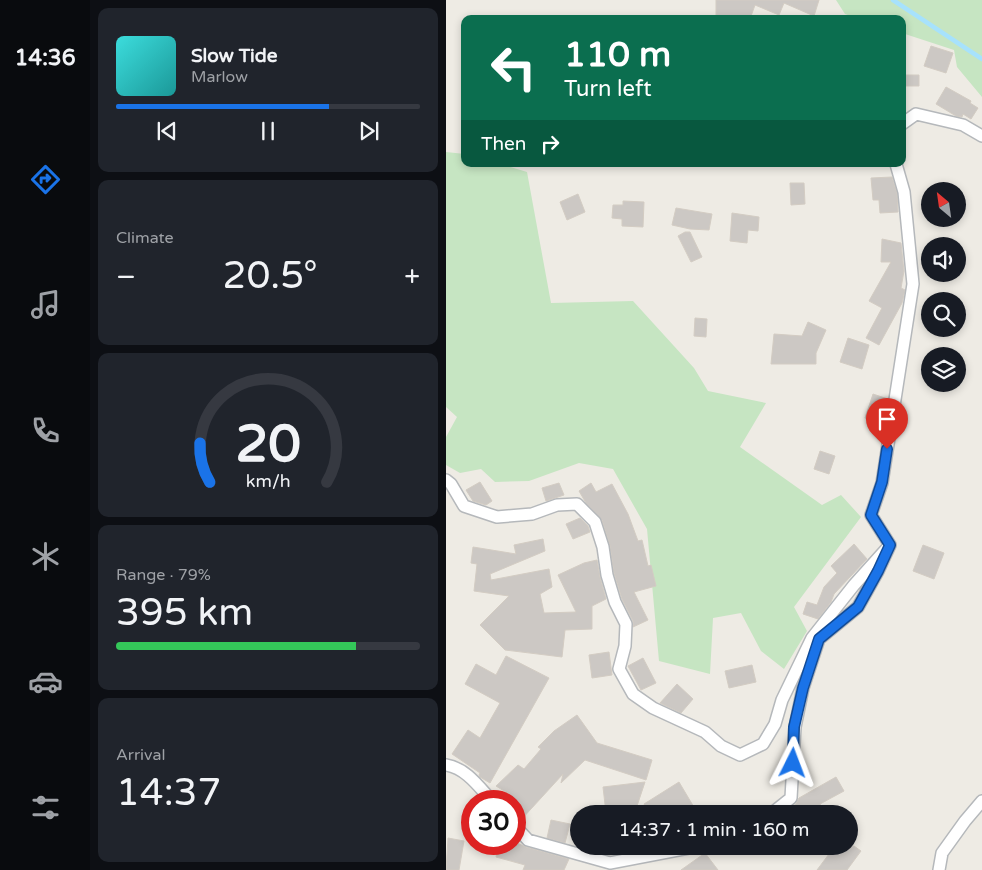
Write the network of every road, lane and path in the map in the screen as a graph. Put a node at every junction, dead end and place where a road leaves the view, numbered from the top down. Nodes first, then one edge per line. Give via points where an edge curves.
1 (906, 121) edge
2 (982, 136) edge
3 (897, 167) edge
4 (446, 480) edge
5 (890, 545) junction
6 (446, 765) edge
7 (482, 790) edge
8 (982, 801) edge
9 (782, 805) edge
10 (526, 838) edge
11 (570, 852) edge
12 (581, 855) edge
13 (652, 855) edge
14 (939, 870) edge

1 - 2 street via 916,114 963,125
3 - 5 street via 904,192 913,284 882,482 871,515
4 - 5 street via 464,506 497,517 532,514 557,505 578,504 595,522 615,602 626,624 619,669 633,694 653,708 705,732 721,746 740,755 763,744 775,724 782,700 812,638
5 - 9 street via 858,607 819,639 794,727 791,798
6 - 7 street via 456,767
8 - 14 street via 942,854
10 - 11 street
12 - 13 street via 610,863

